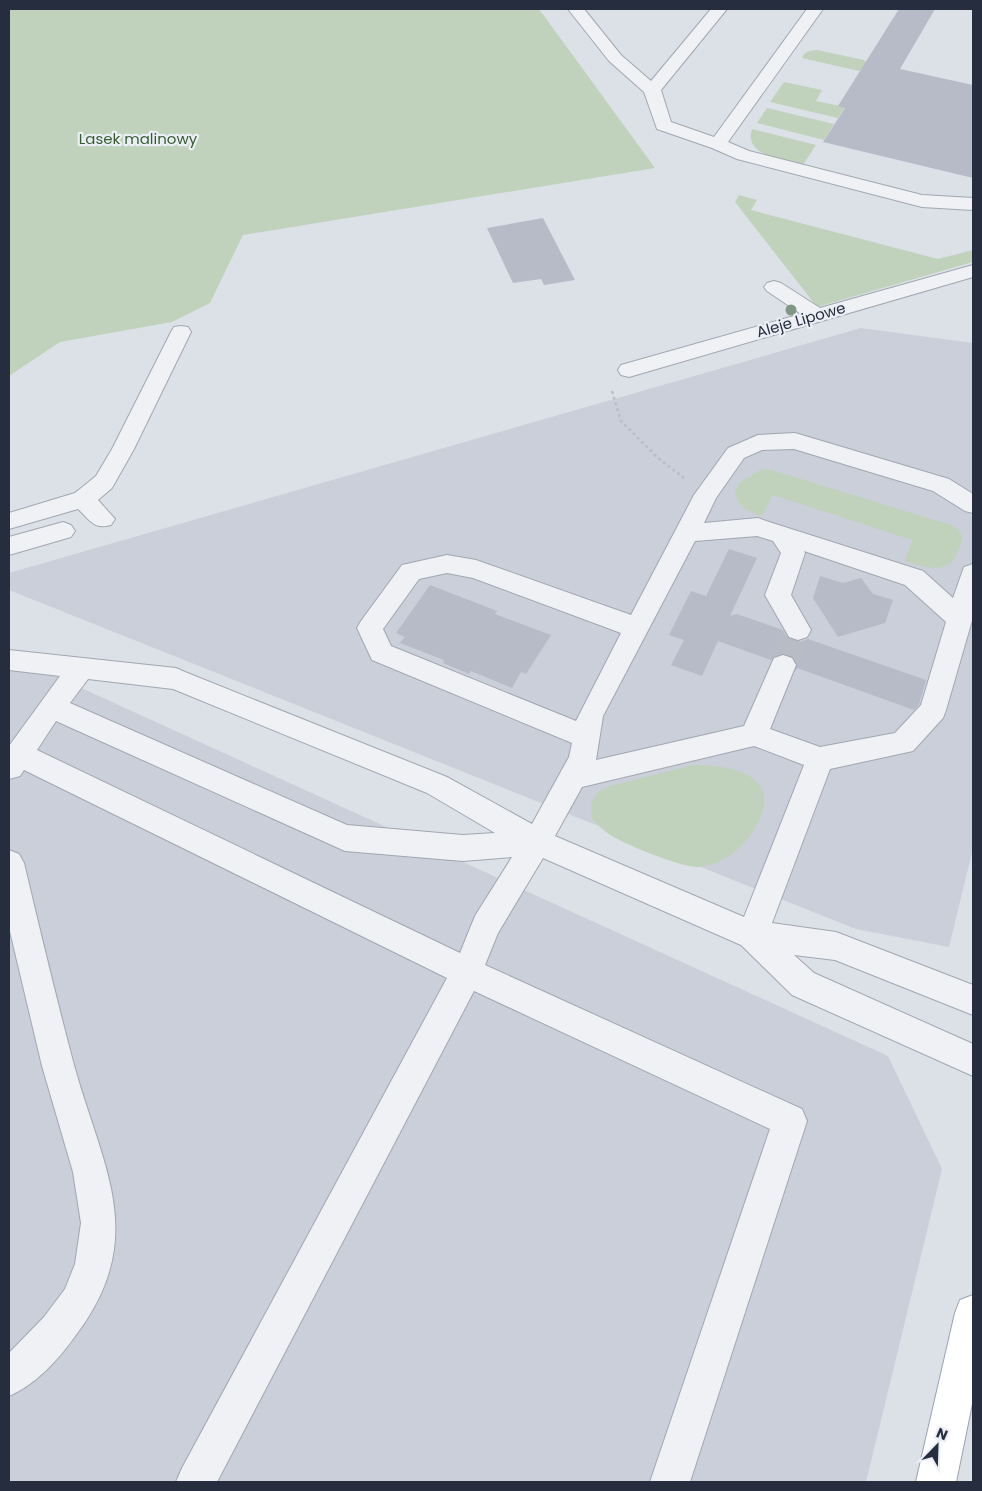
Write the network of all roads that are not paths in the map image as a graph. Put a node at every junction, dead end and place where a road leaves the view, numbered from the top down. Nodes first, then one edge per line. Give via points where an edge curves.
1 (576, 9) edge
2 (719, 9) edge
3 (815, 9) edge
4 (652, 90) junction
5 (718, 144) junction
6 (973, 204) edge
7 (973, 271) edge
8 (816, 315) junction
9 (782, 325) junction
10 (181, 332) dead end
11 (630, 370) dead end
12 (83, 499) junction
13 (973, 505) edge
14 (103, 520) dead end
15 (9, 521) edge
16 (63, 531) dead end
17 (687, 534) junction
18 (782, 535) junction
19 (9, 546) edge
20 (973, 573) edge
21 (960, 619) junction
22 (637, 628) junction
23 (798, 630) dead end
24 (9, 660) edge
25 (783, 665) tunnel mouth
26 (82, 667) junction
27 (51, 707) junction
28 (754, 735) junction
29 (587, 736) junction
30 (820, 759) junction
31 (13, 762) edge
32 (573, 777) junction
33 (537, 842) junction
34 (9, 864) edge
35 (752, 935) junction
36 (467, 972) junction
37 (973, 1000) edge
38 (973, 1060) edge
39 (973, 1313) edge
40 (9, 1377) edge
41 (196, 1482) edge
42 (670, 1482) edge
43 (936, 1482) edge

1 - 4 street via 615,58
2 - 4 street
3 - 5 street
4 - 5 street via 663,125
5 - 6 street via 742,156 922,201
7 - 8 street, Aleje Lipowe
8 - 9 street, Aleje Lipowe
8 - 9 street via 774,287
9 - 11 street, Aleje Lipowe
10 - 12 street via 124,449 104,482
12 - 14 street
12 - 15 street
13 - 17 street via 942,485 795,441 758,443 736,453 706,495
16 - 19 street
17 - 18 street via 758,527
17 - 22 street
18 - 21 street via 914,578
18 - 23 street via 793,553 778,595
20 - 21 street
21 - 30 street via 933,710 903,743
22 - 29 street via 590,716
22 - 29 street via 476,569 447,564 410,571 370,628 381,652
24 - 26 street
25 - 28 street
26 - 27 street
26 - 33 street via 176,679 437,785
27 - 31 street
27 - 33 street via 345,838 463,848
28 - 30 street
28 - 32 street
29 - 32 street via 583,758
30 - 35 street
31 - 36 street
32 - 33 street
33 - 35 street
33 - 36 street via 486,926
34 - 40 street via 58,1066 99,1209 97,1246 91,1273 72,1311 51,1339
35 - 37 street via 836,946
35 - 38 street via 803,984
36 - 41 street
36 - 42 street via 790,1122
39 - 43 main road

